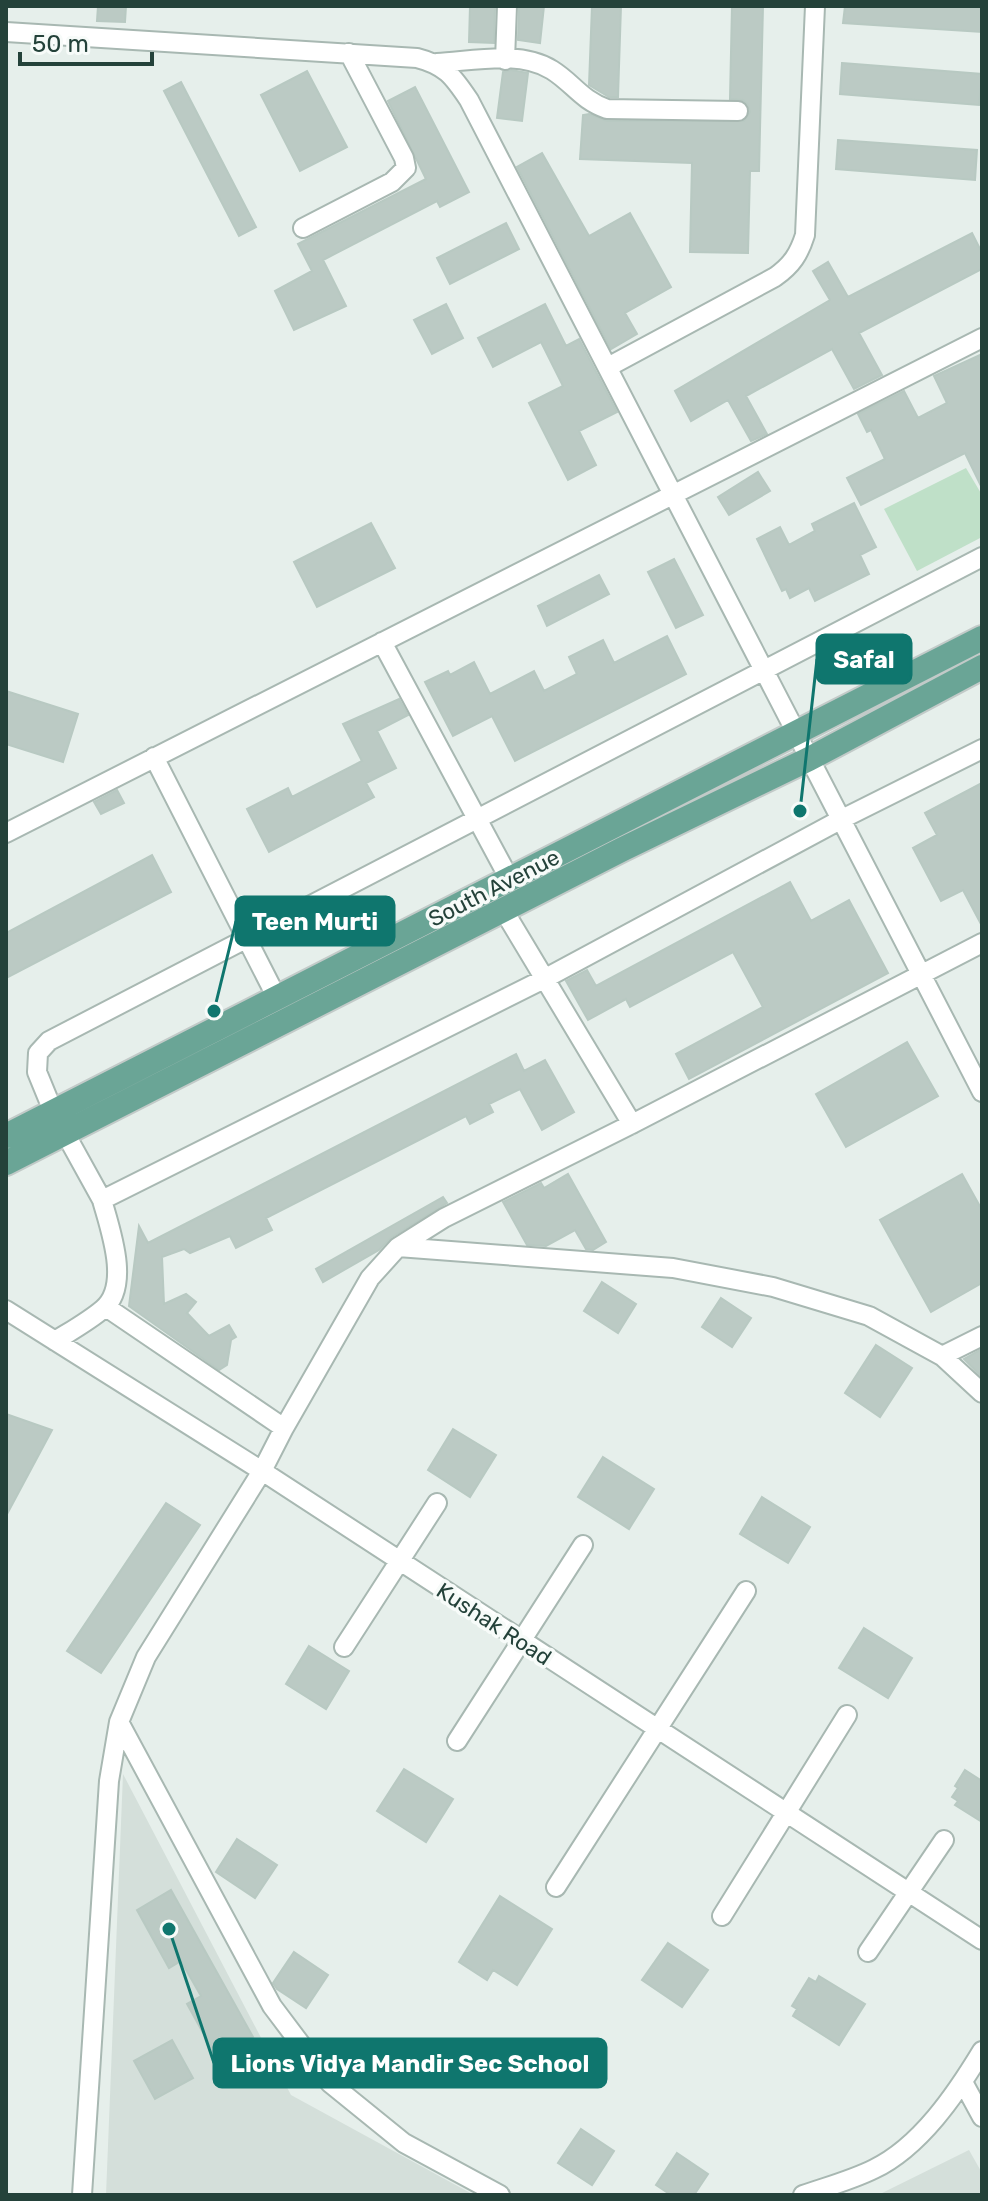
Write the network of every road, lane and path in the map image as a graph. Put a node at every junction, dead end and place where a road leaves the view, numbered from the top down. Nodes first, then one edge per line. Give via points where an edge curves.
1 (507, 6) edge
2 (815, 6) edge
3 (6, 32) edge
4 (349, 53) junction
5 (505, 60) junction
6 (437, 63) junction
7 (738, 111) dead end
8 (303, 228) dead end
9 (982, 338) edge
10 (608, 367) junction
11 (672, 495) junction
12 (982, 557) edge
13 (982, 638) edge
14 (382, 642) junction
15 (982, 667) edge
16 (763, 671) junction
17 (796, 734) junction
18 (982, 749) edge
19 (154, 757) junction
20 (809, 759) junction
21 (475, 819) junction
22 (840, 820) junction
23 (6, 833) edge
24 (510, 880) junction
25 (504, 911) junction
26 (245, 939) junction
27 (982, 943) edge
28 (919, 974) junction
29 (544, 979) junction
30 (277, 998) junction
31 (982, 1092) edge
32 (59, 1122) junction
33 (632, 1124) junction
34 (6, 1136) edge
35 (6, 1163) edge
36 (102, 1200) junction
37 (398, 1247) junction
38 (106, 1307) junction
39 (6, 1310) edge
40 (982, 1336) edge
41 (55, 1341) junction
42 (942, 1356) junction
43 (982, 1393) edge
44 (284, 1428) junction
45 (262, 1471) junction
46 (437, 1503) dead end
47 (583, 1545) dead end
48 (399, 1562) junction
49 (746, 1591) dead end
50 (521, 1642) junction
51 (344, 1647) dead end
52 (847, 1715) dead end
53 (119, 1722) junction
54 (657, 1730) junction
55 (457, 1741) dead end
56 (786, 1814) junction
57 (944, 1840) dead end
58 (556, 1887) dead end
59 (908, 1893) junction
60 (722, 1916) dead end
61 (982, 1940) edge
62 (868, 1952) dead end
63 (982, 2051) edge
64 (963, 2082) junction
65 (982, 2117) edge
66 (82, 2195) edge
67 (500, 2195) edge
68 (803, 2195) edge

1 - 5 street
2 - 10 street via 805,235 799,253 775,277
3 - 4 street
4 - 6 street
4 - 8 street via 406,168 392,182
5 - 6 street
5 - 7 street via 535,61 555,71 592,104 607,109
6 - 10 street via 469,100
9 - 11 street
10 - 11 street
11 - 14 street
11 - 16 street
12 - 16 street
13 - 17 main road, South Avenue
14 - 19 street
14 - 21 street
15 - 20 main road, South Avenue
16 - 17 street
16 - 21 street
17 - 20 street
17 - 24 main road, South Avenue
18 - 22 street
19 - 23 street
19 - 26 street
20 - 22 street
20 - 25 main road, South Avenue
21 - 24 street
21 - 26 street
22 - 28 street
22 - 29 street
24 - 30 main road, South Avenue
25 - 29 street
25 - 32 main road, South Avenue
26 - 30 street
26 - 32 street via 49,1041 38,1053 37,1072
27 - 28 street
28 - 31 street
28 - 33 street
29 - 33 street
29 - 36 street
30 - 32 main road, South Avenue
32 - 34 main road, South Avenue
32 - 35 main road, South Avenue
32 - 36 street
33 - 37 street via 444,1218
36 - 38 street via 116,1249 117,1283
37 - 42 street via 673,1268 773,1287 869,1316
37 - 44 street via 370,1278
38 - 41 street
38 - 44 street
39 - 41 street, Kushak Road
40 - 42 street
41 - 45 street, Kushak Road
42 - 43 street
44 - 45 street
45 - 48 street, Kushak Road
45 - 53 street via 146,1657
46 - 48 street
47 - 50 street
48 - 50 street, Kushak Road
48 - 51 street
49 - 54 street
50 - 54 street, Kushak Road
50 - 55 street
52 - 56 street
53 - 66 street via 109,1781
53 - 67 street via 272,2006 330,2083 404,2143
54 - 56 street, Kushak Road
54 - 58 street
56 - 59 street, Kushak Road
56 - 60 street
57 - 59 street
59 - 61 street, Kushak Road
59 - 62 street
63 - 64 street
64 - 65 street
64 - 68 street via 925,2132 876,2169

